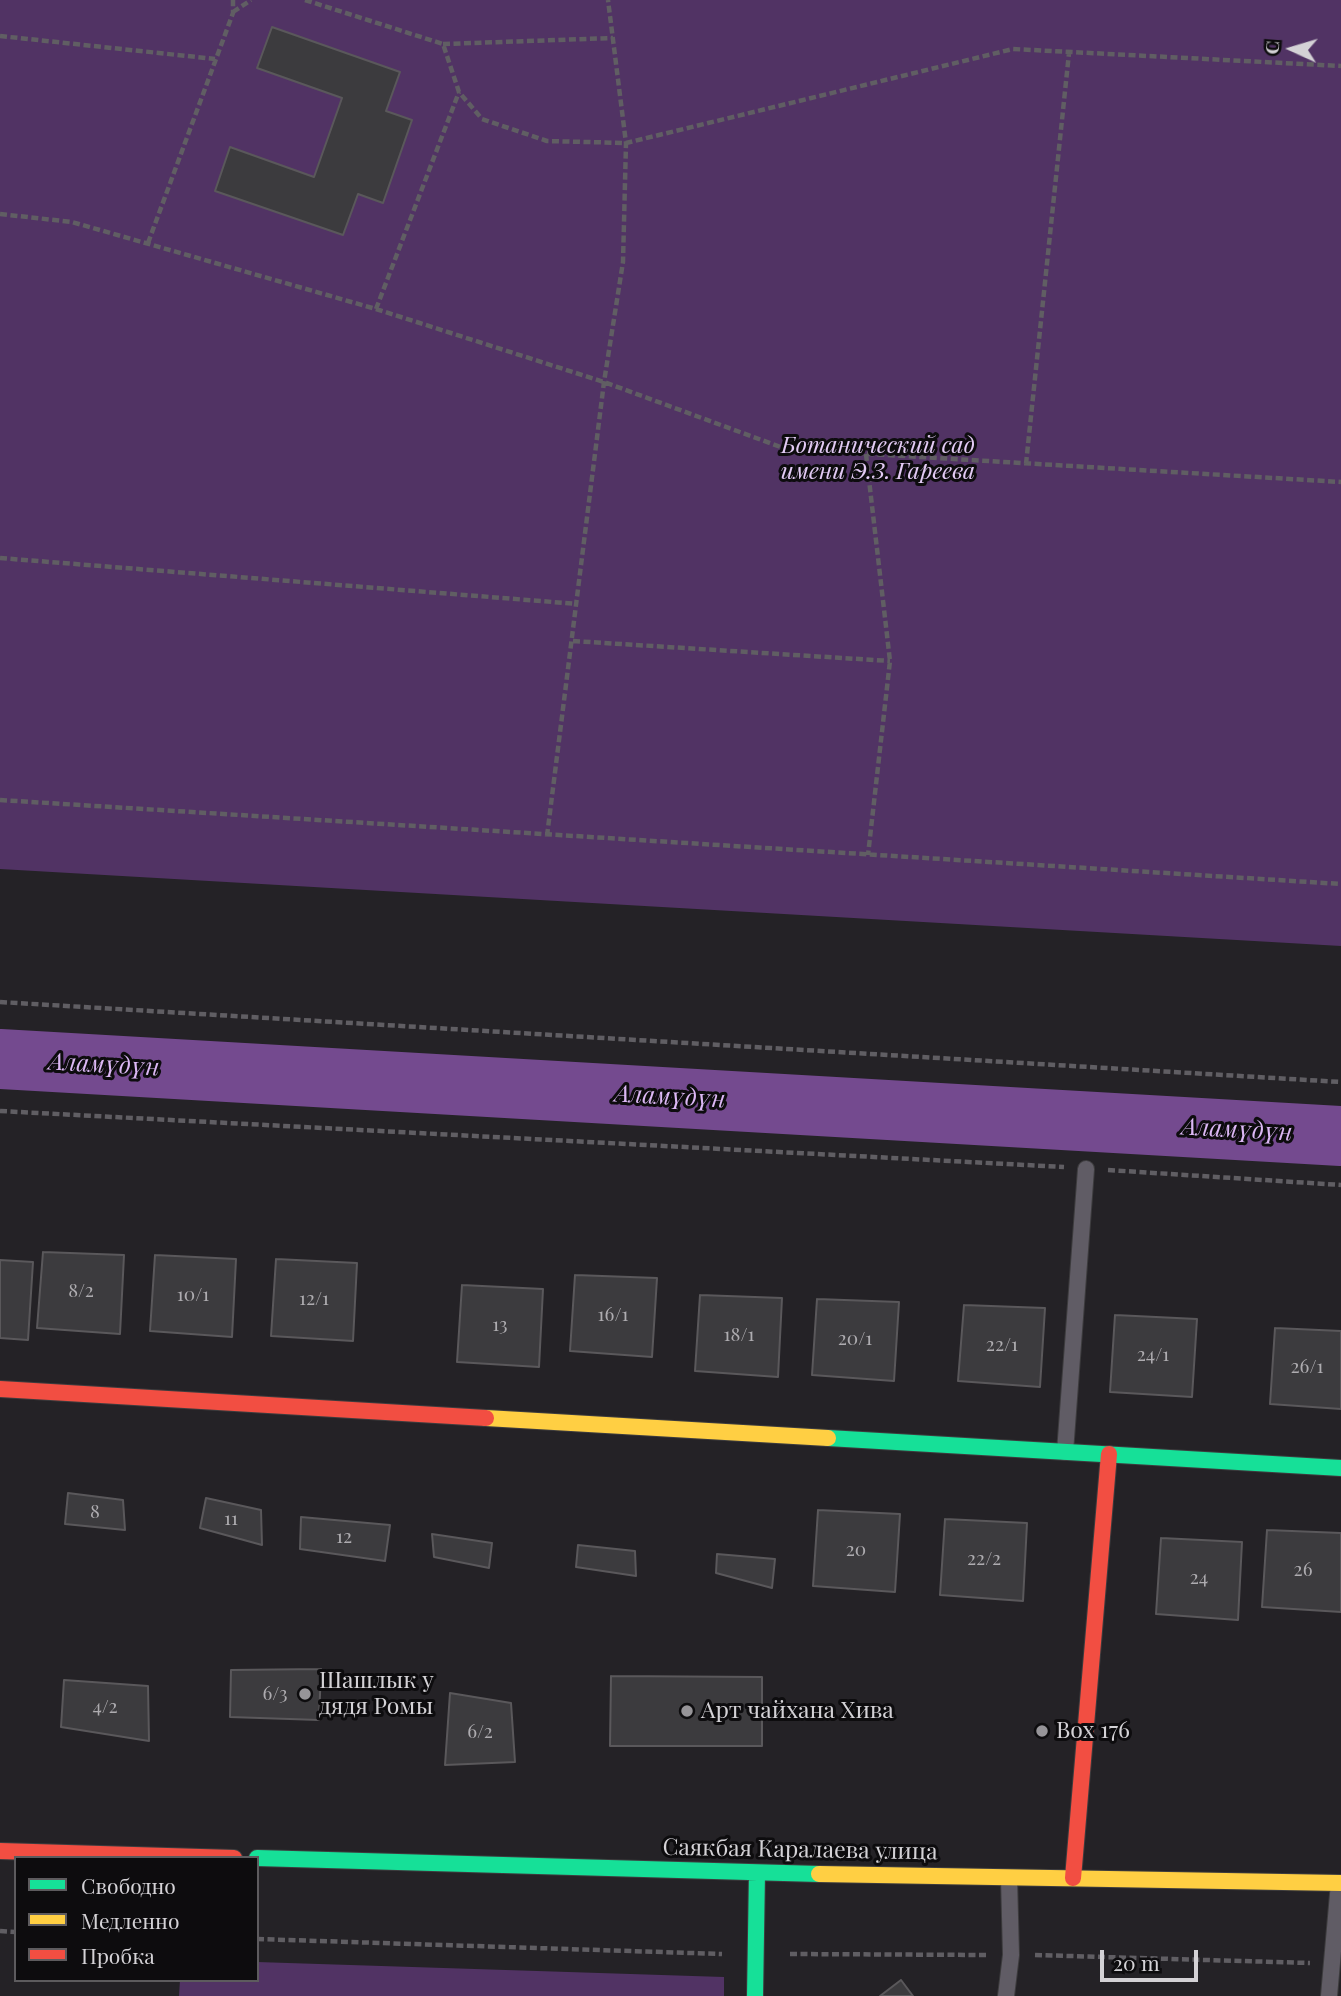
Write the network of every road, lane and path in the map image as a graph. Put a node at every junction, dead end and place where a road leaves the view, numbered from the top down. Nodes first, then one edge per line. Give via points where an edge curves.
1 (233, 0) edge
2 (251, 0) edge
3 (305, 0) edge
4 (608, 0) edge
5 (233, 13) junction
6 (0, 36) edge
7 (613, 38) junction
8 (443, 44) junction
9 (1069, 52) junction
10 (215, 60) junction
11 (1341, 66) edge
12 (459, 92) junction
13 (626, 143) junction
14 (0, 214) edge
15 (148, 243) junction
16 (376, 309) junction
17 (604, 382) junction
18 (866, 454) junction
19 (1026, 464) junction
20 (1341, 482) edge
21 (0, 558) edge
22 (578, 604) junction
23 (573, 641) junction
24 (890, 661) junction
25 (0, 800) edge
26 (547, 835) junction
27 (868, 855) junction
28 (1341, 884) edge
29 (0, 1002) edge
30 (1341, 1082) edge
31 (0, 1111) edge
32 (1086, 1168) junction
33 (1341, 1185) edge
34 (0, 1389) edge
35 (1065, 1452) junction
36 (1109, 1454) junction
37 (1341, 1468) edge
38 (0, 1851) edge
39 (167, 1856) edge
40 (259, 1858) edge
41 (757, 1872) junction
42 (1009, 1878) junction
43 (1073, 1878) junction
44 (1340, 1882) edge
45 (259, 1939) edge
46 (756, 1954) junction
47 (1011, 1955) junction
48 (1332, 1964) junction
49 (755, 1996) edge
50 (1006, 1996) edge
51 (1329, 1996) edge

1 - 5 path
2 - 5 path
3 - 8 path
4 - 7 path
5 - 10 path
6 - 10 path
7 - 8 path
7 - 13 path
8 - 12 path
9 - 11 path
9 - 13 path via 1013,49
9 - 19 path
10 - 15 path
12 - 13 path via 482,118 547,141
12 - 16 path
13 - 17 path via 623,262
14 - 15 path via 72,222
15 - 16 path
16 - 17 path
17 - 18 path via 786,449
17 - 22 path
18 - 19 path
18 - 24 path
19 - 20 path
21 - 22 path
22 - 23 path
23 - 24 path
23 - 26 path
24 - 27 path
25 - 26 path
26 - 27 path
27 - 28 path
29 - 30 path
31 - 32 path
32 - 33 path
32 - 35 lane
34 - 35 street
35 - 36 street
36 - 37 street
36 - 43 street
38 - 39 street
40 - 41 street, Саякбая Каралаева улица
41 - 42 street, Саякбая Каралаева улица
41 - 46 street
42 - 43 street, Саякбая Каралаева улица
42 - 47 lane
43 - 44 street, Саякбая Каралаева улица
44 - 48 lane
45 - 46 path
46 - 47 path
46 - 49 street
47 - 48 path
47 - 50 lane
48 - 51 lane

